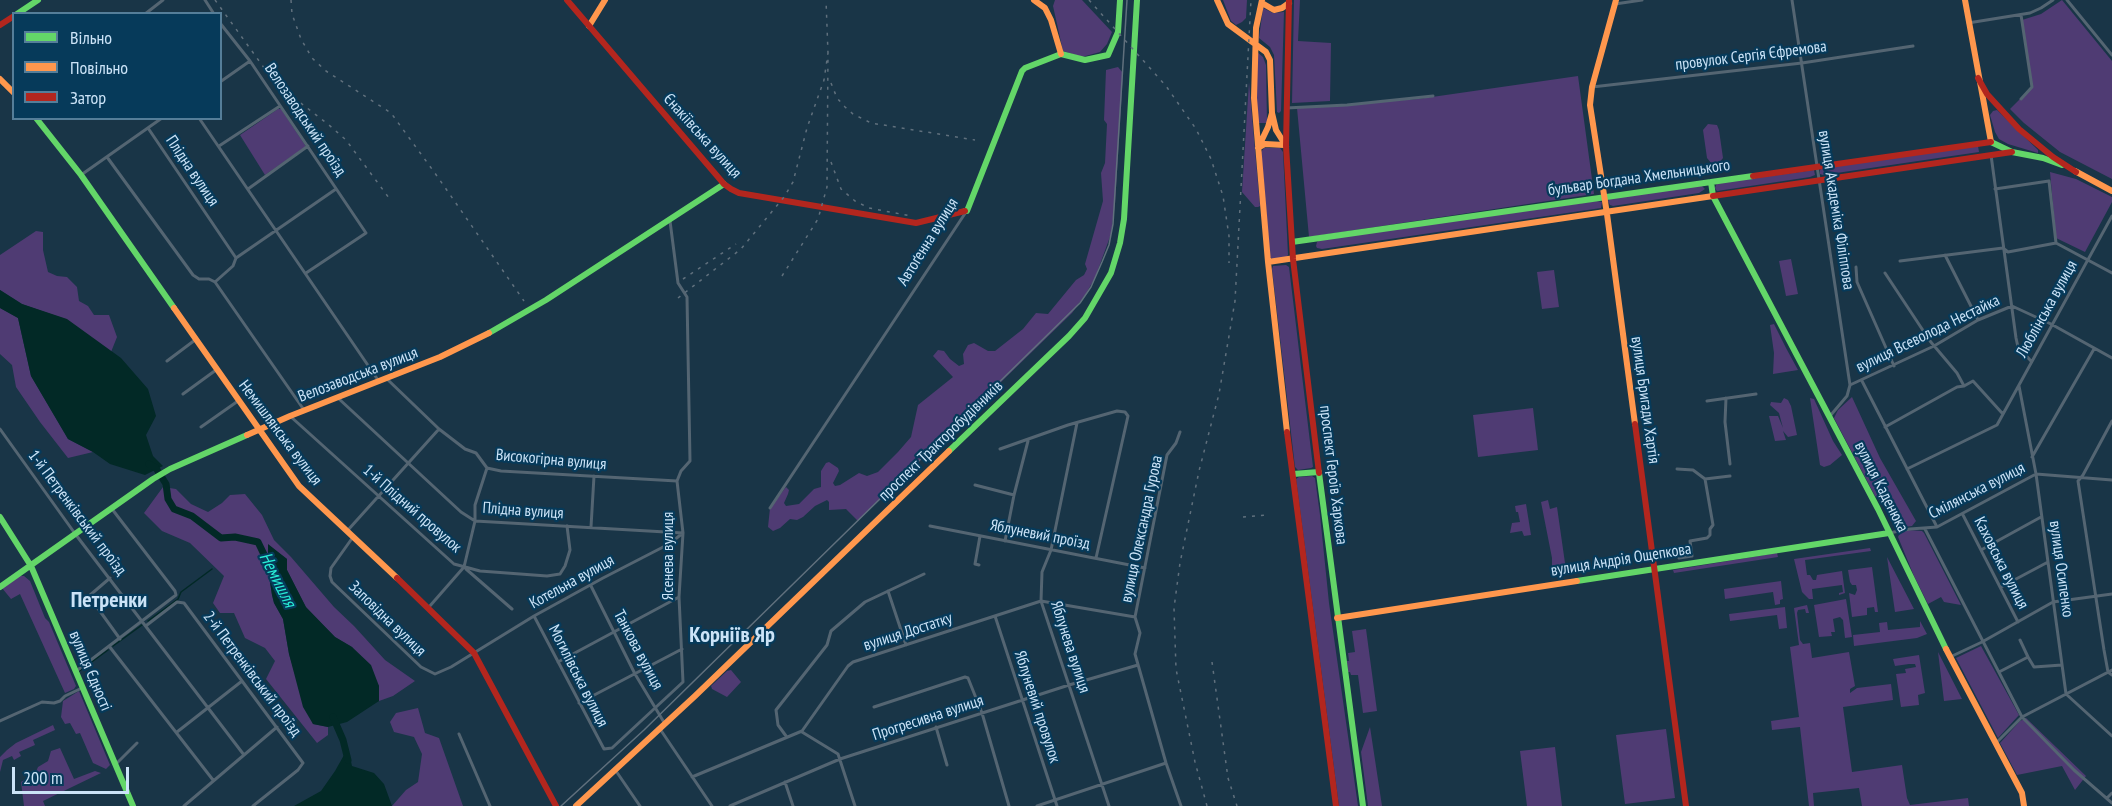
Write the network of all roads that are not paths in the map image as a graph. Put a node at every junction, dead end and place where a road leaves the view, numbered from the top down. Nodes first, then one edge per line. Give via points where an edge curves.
1 (38, 0) edge
2 (163, 0) edge
3 (567, 0) edge
4 (605, 0) edge
5 (1034, 0) edge
6 (1120, 0) edge
7 (1137, 0) edge
8 (1217, 0) edge
9 (1642, 0) edge
10 (1792, 0) edge
11 (1965, 0) edge
12 (2053, 0) edge
13 (2067, 0) edge
14 (1262, 1) edge
15 (1289, 1) edge
16 (1616, 2) edge
17 (20, 12) edge
18 (148, 12) edge
19 (2021, 15) junction
20 (1968, 23) junction
21 (222, 26) edge
22 (589, 26) junction
23 (1913, 46) dead end
24 (2111, 52) edge
25 (1061, 54) junction
26 (250, 61) junction
27 (1802, 63) junction
28 (1978, 78) junction
29 (0, 79) edge
30 (222, 81) edge
31 (1592, 87) junction
32 (12, 91) edge
33 (1433, 96) dead end
34 (2021, 99) dead end
35 (280, 106) junction
36 (1286, 108) junction
37 (1272, 113) junction
38 (38, 120) edge
39 (159, 120) edge
40 (201, 120) edge
41 (148, 128) junction
42 (1991, 142) junction
43 (219, 146) junction
44 (308, 146) junction
45 (1286, 146) junction
46 (1258, 148) junction
47 (2012, 152) junction
48 (1991, 155) junction
49 (107, 157) junction
50 (1817, 167) junction
51 (2076, 172) junction
52 (81, 175) junction
53 (1818, 180) junction
54 (1711, 182) junction
55 (724, 184) junction
56 (248, 189) junction
57 (337, 189) junction
58 (1995, 189) junction
59 (2112, 191) edge
60 (1713, 196) junction
61 (1604, 197) junction
62 (967, 211) junction
63 (1606, 212) junction
64 (2112, 216) edge
65 (670, 221) junction
66 (277, 230) junction
67 (1292, 242) junction
68 (2056, 243) junction
69 (2003, 248) junction
70 (1945, 255) junction
71 (236, 258) junction
72 (1293, 259) junction
73 (2088, 260) junction
74 (1900, 261) dead end
75 (1268, 262) junction
76 (1856, 267) dead end
77 (306, 273) junction
78 (1885, 273) dead end
79 (2112, 273) edge
80 (215, 282) junction
81 (2012, 306) junction
82 (1978, 320) junction
83 (2051, 324) junction
84 (195, 340) junction
85 (1934, 346) junction
86 (2094, 349) junction
87 (2112, 358) edge
88 (166, 361) dead end
89 (2031, 361) junction
90 (1894, 366) junction
91 (216, 370) junction
92 (385, 378) junction
93 (378, 380) junction
94 (1862, 381) junction
95 (1850, 385) junction
96 (1964, 386) junction
97 (2019, 386) junction
98 (183, 394) dead end
99 (1756, 394) dead end
100 (337, 397) junction
101 (1726, 398) junction
102 (238, 401) junction
103 (1707, 401) dead end
104 (304, 410) junction
105 (2002, 413) junction
106 (290, 416) junction
107 (1829, 417) junction
108 (2112, 421) edge
109 (1077, 423) junction
110 (201, 427) dead end
111 (1885, 427) junction
112 (0, 429) edge
113 (439, 429) junction
114 (258, 430) junction
115 (1180, 432) dead end
116 (1028, 440) junction
117 (1000, 449) dead end
118 (2031, 458) junction
119 (408, 464) junction
120 (1730, 464) dead end
121 (487, 468) junction
122 (1677, 469) dead end
123 (1907, 469) junction
124 (1319, 472) junction
125 (1293, 474) junction
126 (2036, 474) junction
127 (594, 476) junction
128 (1730, 476) dead end
129 (2081, 477) junction
130 (1705, 479) junction
131 (2112, 480) edge
132 (677, 481) junction
133 (975, 485) dead end
134 (1014, 495) junction
135 (377, 496) junction
136 (770, 508) dead end
137 (112, 509) junction
138 (1963, 515) junction
139 (0, 517) edge
140 (2042, 517) junction
141 (475, 521) junction
142 (567, 526) junction
143 (930, 526) dead end
144 (591, 527) junction
145 (1937, 528) junction
146 (1925, 529) junction
147 (346, 531) junction
148 (1889, 532) junction
149 (683, 533) junction
150 (76, 535) junction
151 (980, 536) junction
152 (353, 537) junction
153 (1005, 541) junction
154 (1051, 550) junction
155 (1981, 550) junction
156 (1096, 558) junction
157 (1679, 558) dead end
158 (2048, 562) junction
159 (979, 565) dead end
160 (31, 566) junction
161 (464, 567) junction
162 (1145, 568) junction
163 (1654, 569) junction
164 (924, 574) dead end
165 (110, 578) junction
166 (591, 586) junction
167 (0, 587) edge
168 (2001, 587) junction
169 (888, 591) junction
170 (2112, 594) edge
171 (2096, 596) junction
172 (679, 597) junction
173 (178, 599) junction
174 (1041, 601) junction
175 (2053, 602) junction
176 (429, 607) junction
177 (512, 609) dead end
178 (534, 616) junction
179 (995, 616) junction
180 (1136, 617) junction
181 (1337, 618) junction
182 (144, 621) junction
183 (2018, 622) junction
184 (147, 625) junction
185 (613, 632) junction
186 (120, 639) junction
187 (2020, 640) dead end
188 (1982, 642) junction
189 (906, 645) junction
190 (109, 646) junction
191 (682, 649) junction
192 (474, 653) junction
193 (1950, 657) junction
194 (2028, 657) junction
195 (558, 662) junction
196 (1138, 665) junction
197 (2062, 665) junction
198 (2110, 671) edge
199 (75, 672) junction
200 (1998, 672) junction
201 (635, 674) junction
202 (2112, 675) edge
203 (242, 681) junction
204 (1069, 685) junction
205 (82, 688) junction
206 (2066, 694) junction
207 (1023, 701) junction
208 (579, 703) junction
209 (209, 707) junction
210 (874, 707) dead end
211 (656, 708) junction
212 (982, 713) junction
213 (2022, 717) junction
214 (0, 721) edge
215 (665, 724) junction
216 (277, 727) junction
217 (936, 727) junction
218 (660, 729) junction
219 (802, 731) junction
220 (177, 732) junction
221 (459, 734) dead end
222 (786, 736) junction
223 (2112, 736) edge
224 (137, 743) dead end
225 (1995, 744) junction
226 (602, 747) joint
227 (244, 755) junction
228 (840, 759) junction
229 (1166, 763) junction
230 (115, 765) junction
231 (947, 765) dead end
232 (615, 770) junction
233 (692, 777) junction
234 (213, 780) junction
235 (785, 782) junction
236 (1102, 784) junction
237 (2112, 793) edge
238 (2107, 798) junction
239 (1055, 800) junction
240 (2112, 803) edge
241 (133, 806) edge
242 (184, 806) edge
243 (253, 806) edge
244 (490, 806) edge
245 (556, 806) edge
246 (576, 806) edge
247 (640, 806) edge
248 (712, 806) edge
249 (730, 806) edge
250 (793, 806) edge
251 (855, 806) edge
252 (1009, 806) edge
253 (1037, 806) edge
254 (1056, 806) edge
255 (1109, 806) edge
256 (1181, 806) edge
257 (1336, 806) edge
258 (1363, 806) edge
259 (1686, 806) edge
260 (2024, 806) edge

1 - 17 street
2 - 18 street
3 - 22 street, Єнакіївська вулиця
4 - 22 street
5 - 25 street via 1045,8
6 - 25 street via 1118,32 1108,55 1085,60
7 - 215 street, проспект Тракторобудівників via 1124,219 1116,258 1099,297 1069,336
8 - 37 street via 1228,24 1266,52 1271,67
9 - 16 street
10 - 27 street, вулиця Академіка Філіппова
11 - 20 street
12 - 19 street
13 - 24 street
14 - 15 street via 1274,10
14 - 46 street via 1254,69
15 - 36 street, проспект Героїв Харкова
16 - 31 street, вулиця Бригади Хартія
19 - 20 street
19 - 34 street via 2032,87
20 - 28 street
21 - 26 street, Велозаводський проїзд
22 - 55 street, Єнакіївська вулиця
23 - 27 street, провулок Сергія Єфремова
25 - 62 street, Автоґенна вулиця via 1022,71
26 - 30 street
26 - 35 street, Велозаводський проїзд
27 - 31 street, провулок Сергія Єфремова
27 - 50 street, вулиця Академіка Філіппова
28 - 42 street
28 - 51 street via 1987,94 2019,129
29 - 32 street
31 - 61 street, вулиця Бригади Хартія via 1590,105
33 - 36 street
35 - 43 street
35 - 44 street, Велозаводський проїзд
36 - 45 street, проспект Героїв Харкова
37 - 45 street
37 - 46 street
38 - 52 street, Немишлянська вулиця
39 - 41 street
40 - 43 street
41 - 49 street
41 - 71 street, Плідна вулиця
42 - 47 street
42 - 48 street
42 - 50 street, бульвар Богдана Хмельницького
43 - 56 street
44 - 56 street
44 - 57 street, Велозаводський проїзд
45 - 46 street via 1274,143
45 - 67 street, проспект Героїв Харкова
46 - 75 street
47 - 48 street, бульвар Богдана Хмельницького
47 - 51 street via 2043,158
48 - 53 street, бульвар Богдана Хмельницького
48 - 58 street
49 - 52 street
49 - 80 street via 193,275
50 - 53 street, вулиця Академіка Філіппова
50 - 54 street, бульвар Богдана Хмельницького
51 - 59 street
52 - 84 street, Немишлянська вулиця
53 - 60 street, бульвар Богдана Хмельницького
53 - 95 street, вулиця Академіка Філіппова
54 - 60 street, вулиця Каденюка
54 - 61 street, бульвар Богдана Хмельницького
55 - 62 street, Єнакіївська вулиця via 739,193 916,223
55 - 65 street, Велозаводська вулиця
56 - 66 street
57 - 66 street
57 - 77 street, Велозаводський проїзд via 366,233
58 - 68 street via 2049,181
58 - 69 street
60 - 63 street, бульвар Богдана Хмельницького
60 - 107 street, вулиця Каденюка
61 - 63 street, вулиця Бригади Хартія
61 - 67 street, бульвар Богдана Хмельницького
62 - 136 street, Автоґенна вулиця
63 - 72 street, бульвар Богдана Хмельницького
63 - 163 street, вулиця Бригади Хартія
64 - 73 street, Люблінська вулиця
65 - 92 street, Велозаводська вулиця via 516,319 440,357
65 - 132 street via 678,283 687,297 690,461
66 - 71 street
66 - 77 street
67 - 72 street, проспект Героїв Харкова
68 - 69 street via 2008,252
68 - 73 street
69 - 70 street
69 - 81 street
70 - 74 street
70 - 82 street
71 - 80 street via 233,266
72 - 75 street, бульвар Богдана Хмельницького
72 - 124 street, проспект Героїв Харкова
73 - 79 street
73 - 83 street, Люблінська вулиця
75 - 125 street
76 - 90 street via 1857,282
77 - 93 street
78 - 85 street
80 - 104 street
81 - 82 street, вулиця Всеволода Нестайка
81 - 83 street, вулиця Всеволода Нестайка
81 - 89 street via 2018,347
82 - 85 street, вулиця Всеволода Нестайка
83 - 86 street, вулиця Всеволода Нестайка
83 - 89 street, Люблінська вулиця
84 - 88 street
84 - 91 street, Немишлянська вулиця
85 - 90 street, вулиця Всеволода Нестайка
85 - 96 street
86 - 87 street, вулиця Всеволода Нестайка
86 - 118 street
89 - 97 street, Люблінська вулиця
90 - 94 street, вулиця Всеволода Нестайка
91 - 98 street
91 - 102 street, Немишлянська вулиця
92 - 93 street, Велозаводська вулиця
92 - 113 street, Високогірна вулиця
93 - 100 street, Велозаводська вулиця
94 - 95 street, вулиця Всеволода Нестайка
94 - 111 street
95 - 107 street via 1847,396
96 - 105 street via 1973,381
96 - 111 street
97 - 105 street, Люблінська вулиця
97 - 118 street, вулиця Осипенко
99 - 101 street
100 - 104 street, Велозаводська вулиця
100 - 119 street, Плідна вулиця
101 - 103 street
101 - 120 street
102 - 110 street
102 - 114 street, Немишлянська вулиця
104 - 106 street, Велозаводська вулиця
105 - 123 street, Люблінська вулиця via 1996,425
106 - 114 street, Велозаводська вулиця
106 - 135 street, 1-й Плідний провулок
107 - 148 street, вулиця Каденюка
108 - 129 street
109 - 116 street
109 - 154 street, Яблунева вулиця
109 - 156 street via 1117,411 1128,416
111 - 123 street
112 - 150 street, 1-й Петренківський проїзд
113 - 119 street
113 - 121 street, Високогірна вулиця via 465,449 477,453
114 - 137 street, Велозаводська вулиця via 170,469
114 - 147 street, Немишлянська вулиця via 299,486
115 - 162 street, вулиця Олександра Гурова via 1167,455
116 - 117 street
116 - 134 street
118 - 126 street, вулиця Осипенко
119 - 135 street
119 - 141 street, Плідна вулиця
121 - 127 street, Високогірна вулиця
121 - 141 street via 475,505
122 - 130 street via 1693,470
123 - 145 street
124 - 125 street
124 - 181 street, проспект Героїв Харкова
125 - 257 street
126 - 129 street, Смілянська вулиця
126 - 138 street, Смілянська вулиця
126 - 140 street, вулиця Осипенко
127 - 132 street, Високогірна вулиця
127 - 144 street
128 - 130 street
129 - 131 street, Смілянська вулиця
129 - 171 street via 2078,481
130 - 157 street via 1713,525 1710,535 1690,541 1692,556
132 - 149 street, Ясенева вулиця
133 - 134 street
134 - 153 street
135 - 147 street
135 - 161 street, 1-й Плідний провулок via 454,564
137 - 150 street, Велозаводська вулиця
137 - 173 street, 2-й Петренківський проїзд
138 - 145 street, Смілянська вулиця
138 - 155 street, Каховська вулиця
139 - 160 street, вулиця Єдності
140 - 155 street
140 - 158 street, вулиця Осипенко
141 - 142 street, Плідна вулиця
141 - 161 street
142 - 144 street, Плідна вулиця
142 - 161 street, 1-й Плідний провулок via 570,550 560,574
143 - 151 street, Яблуневий проїзд
144 - 149 street, Плідна вулиця
145 - 146 street, Смілянська вулиця
146 - 148 street, Смілянська вулиця
146 - 188 street, вулиця Каденюка
147 - 152 street, Немишлянська вулиця
148 - 163 street, вулиця Андрія Ощепкова
148 - 193 street, вулиця Каденюка
149 - 166 street, Котельна вулиця
149 - 172 street, Ясенева вулиця
150 - 160 street, Велозаводська вулиця
150 - 165 street, 1-й Петренківський проїзд
151 - 153 street, Яблуневий проїзд
151 - 159 street via 975,564
152 - 176 street, Немишлянська вулиця
152 - 192 street, Заповідна вулиця via 331,568 332,582 421,668 435,674
153 - 154 street, Яблуневий проїзд
154 - 156 street, Яблуневий проїзд
154 - 174 street, Яблунева вулиця via 1042,572
155 - 168 street, Каховська вулиця
156 - 162 street, Яблуневий проїзд
158 - 168 street
158 - 175 street, вулиця Осипенко
160 - 167 street, Велозаводська вулиця
160 - 199 street, вулиця Єдності
161 - 176 street
161 - 177 street
162 - 180 street, вулиця Олександра Гурова
163 - 181 street, вулиця Андрія Ощепкова
163 - 259 street, вулиця Бригади Хартія
164 - 169 street
165 - 182 street, 1-й Петренківський проїзд
165 - 186 street via 89,598
166 - 178 street, Котельна вулиця
166 - 185 street, Танкова вулиця
168 - 183 street, Каховська вулиця
169 - 189 street
169 - 222 street via 865,602 831,631 827,645 776,710 778,725
170 - 171 street
171 - 175 street
171 - 198 street
172 - 185 street
172 - 191 street, Ясенева вулиця
173 - 182 street
173 - 184 street
173 - 203 street, 2-й Петренківський проїзд
174 - 179 street, вулиця Достатку
174 - 180 street, вулиця Достатку
174 - 204 street, Яблунева вулиця
175 - 183 street
175 - 197 street, вулиця Осипенко
176 - 192 street, Немишлянська вулиця
178 - 192 street, Котельна вулиця
178 - 195 street, Могилівська вулиця
179 - 189 street, вулиця Достатку
179 - 207 street, Яблуневий провулок
180 - 196 street, вулиця Олександра Гурова via 1140,633
181 - 258 street, проспект Героїв Харкова
182 - 184 street, 1-й Петренківський проїзд
182 - 186 street
183 - 188 street
184 - 209 street, 1-й Петренківський проїзд
185 - 195 street
185 - 201 street, Танкова вулиця
186 - 190 street
187 - 194 street
188 - 193 street
188 - 200 street, вулиця Каденюка
189 - 219 street, вулиця Достатку via 848,666
190 - 199 street
190 - 220 street
191 - 201 street
191 - 211 street, Ясенева вулиця via 683,682
192 - 245 street, Немишлянська вулиця
193 - 225 street, вулиця Каденюка
194 - 197 street via 2034,667
194 - 200 street
195 - 208 street, Могилівська вулиця
196 - 204 street, Прогресивна вулиця
196 - 229 street, вулиця Олександра Гурова
197 - 206 street, вулиця Осипенко
198 - 202 street
198 - 206 street
199 - 205 street, вулиця Єдності
200 - 213 street, вулиця Каденюка
201 - 208 street
201 - 211 street, Танкова вулиця
203 - 209 street
203 - 216 street, 2-й Петренківський проїзд
204 - 207 street, Прогресивна вулиця
204 - 236 street, Яблунева вулиця
205 - 214 street via 60,701 42,702
205 - 230 street, вулиця Єдності
206 - 213 street
206 - 223 street
207 - 212 street, Прогресивна вулиця
207 - 239 street, Яблуневий провулок
208 - 226 street, Могилівська вулиця
209 - 220 street
209 - 227 street, 1-й Петренківський проїзд
210 - 212 street via 965,677
211 - 215 street, Танкова вулиця
211 - 226 street, Ясенева вулиця via 612,748
212 - 217 street, Прогресивна вулиця
212 - 252 street
213 - 225 street
213 - 238 street, вулиця Каденюка via 2074,771
215 - 218 street, проспект Тракторобудівників
216 - 227 street
216 - 243 street, 2-й Петренківський проїзд via 303,763
217 - 228 street, Прогресивна вулиця
217 - 231 street
218 - 232 street, проспект Тракторобудівників
218 - 233 street
219 - 222 street
219 - 228 street
220 - 234 street
221 - 244 street
222 - 233 street via 780,742
224 - 230 street
225 - 260 street, вулиця Каденюка via 2022,793
227 - 234 street
228 - 235 street, Прогресивна вулиця
228 - 251 street
229 - 236 street
229 - 256 street, вулиця Олександра Гурова
230 - 241 street, вулиця Єдності
232 - 246 street, проспект Тракторобудівників
232 - 247 street
233 - 248 street
234 - 242 street
235 - 249 street, Прогресивна вулиця
235 - 250 street
236 - 239 street
236 - 255 street, Яблунева вулиця
237 - 238 street
238 - 240 street, вулиця Каденюка
239 - 253 street
239 - 254 street, Яблуневий провулок

